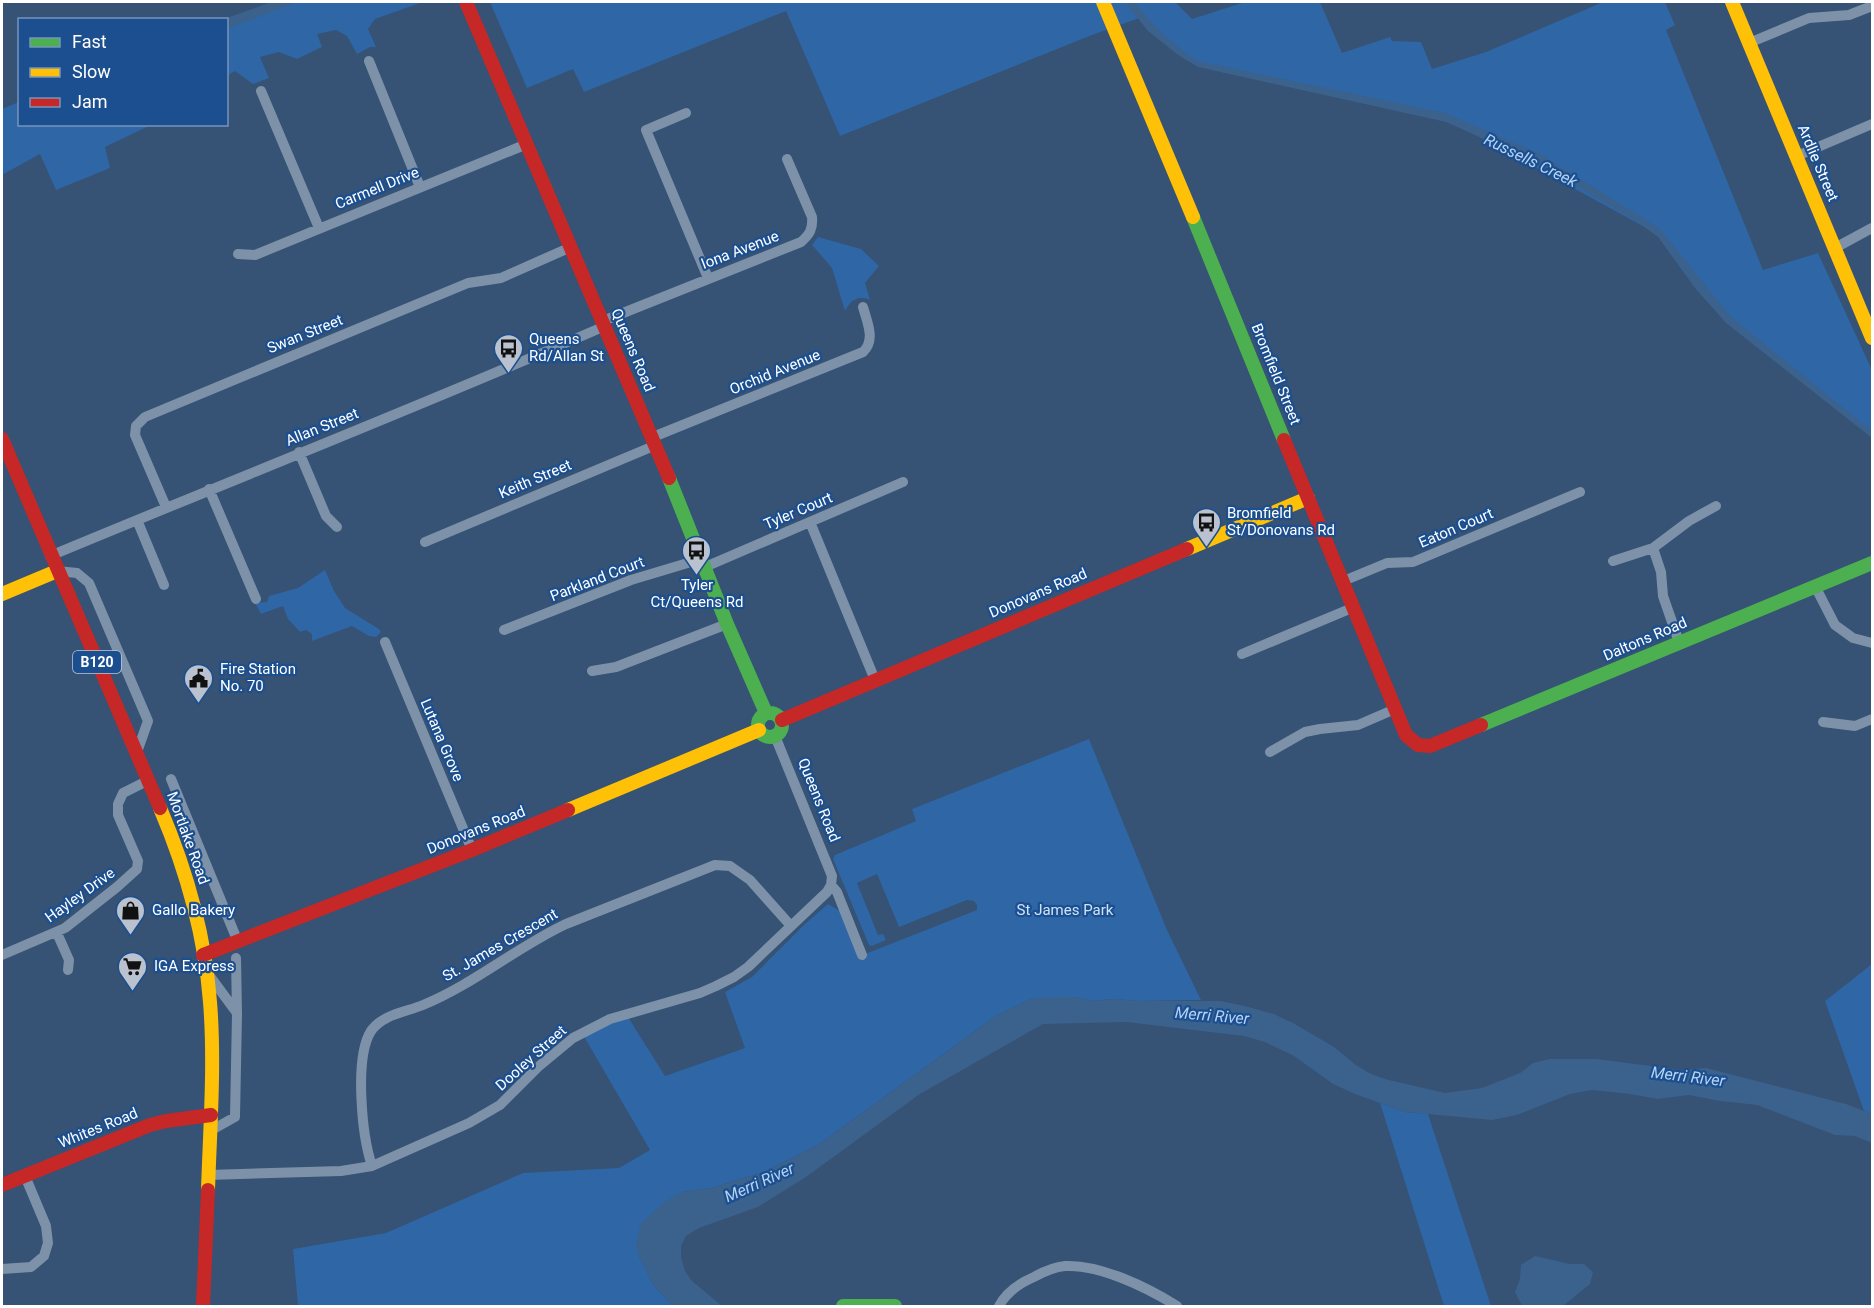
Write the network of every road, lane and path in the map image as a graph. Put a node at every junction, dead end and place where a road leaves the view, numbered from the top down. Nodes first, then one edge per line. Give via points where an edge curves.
1 (466, 2) edge
2 (1103, 2) edge
3 (1732, 2) edge
4 (1872, 6) edge
5 (1749, 43) junction
6 (369, 61) dead end
7 (261, 91) dead end
8 (686, 113) dead end
9 (1872, 124) edge
10 (527, 144) junction
11 (1797, 156) junction
12 (787, 159) dead end
13 (420, 187) junction
14 (319, 228) junction
15 (1872, 228) edge
16 (571, 247) junction
17 (1835, 248) junction
18 (238, 254) dead end
19 (708, 278) junction
20 (862, 307) dead end
21 (1869, 319) edge
22 (604, 323) junction
23 (1872, 338) edge
24 (2, 439) edge
25 (654, 441) junction
26 (299, 452) junction
27 (903, 482) dead end
28 (209, 489) junction
29 (1580, 492) dead end
30 (1308, 498) junction
31 (1716, 506) dead end
32 (166, 507) junction
33 (137, 520) junction
34 (810, 522) junction
35 (337, 527) dead end
36 (425, 542) dead end
37 (1653, 548) junction
38 (50, 556) junction
39 (1613, 561) dead end
40 (703, 563) junction
41 (1872, 563) edge
42 (57, 571) junction
43 (1341, 582) junction
44 (164, 585) dead end
45 (1815, 586) junction
46 (2, 594) edge
47 (255, 601) dead end
48 (1352, 608) junction
49 (727, 624) junction
50 (504, 630) dead end
51 (385, 642) dead end
52 (1679, 642) junction
53 (1872, 643) edge
54 (1242, 654) dead end
55 (592, 671) dead end
56 (875, 680) junction
57 (1395, 709) junction
58 (766, 713) junction
59 (1872, 719) edge
60 (782, 720) junction
61 (1823, 722) dead end
62 (759, 730) junction
63 (775, 736) junction
64 (1430, 746) joint
65 (137, 752) junction
66 (1270, 752) dead end
67 (171, 779) dead end
68 (149, 780) junction
69 (472, 850) junction
70 (832, 880) junction
71 (790, 926) junction
72 (57, 933) junction
73 (238, 942) junction
74 (203, 954) junction
75 (2, 955) edge
76 (862, 955) dead end
77 (236, 958) dead end
78 (68, 970) dead end
79 (207, 973) junction
80 (237, 1014) junction
81 (211, 1115) junction
82 (210, 1131) junction
83 (372, 1166) junction
84 (208, 1175) junction
85 (24, 1176) junction
86 (2, 1185) edge
87 (2, 1269) edge
88 (203, 1306) edge
89 (843, 1306) edge
90 (894, 1306) edge
91 (999, 1306) edge
92 (1178, 1306) edge

1 - 10 street, Queens Road
2 - 30 street, Bromfield Street
3 - 5 street, Ardlie Street
4 - 5 street via 1849,15 1809,18
5 - 11 street, Ardlie Street
6 - 13 street
7 - 14 street
8 - 19 street via 646,130
9 - 11 street
10 - 13 street, Carmell Drive
10 - 16 street, Queens Road
11 - 17 street, Ardlie Street
12 - 19 street, Iona Avenue via 812,216 809,236
13 - 14 street, Carmell Drive
14 - 18 street, Carmell Drive via 255,255
15 - 17 street
16 - 22 street, Queens Road
16 - 32 street, Swan Street via 501,278 468,283 145,417 136,426 135,435
17 - 21 street, Ardlie Street
19 - 22 street, Iona Avenue
20 - 25 street, Orchid Avenue via 871,337 863,352
21 - 23 street, Ardlie Street
22 - 25 street, Queens Road
22 - 26 street, Allan Street via 483,379
24 - 38 street, Mortlake Road / B120
25 - 36 street, Keith Street
25 - 40 street, Queens Road
26 - 28 street, Allan Street
26 - 35 street via 326,516
27 - 34 street, Tyler Court
28 - 32 street, Allan Street
28 - 47 street
29 - 43 street, Eaton Court via 1413,562 1387,563
30 - 43 street, Bromfield Street
30 - 56 street, Donovans Road
31 - 37 street
32 - 33 street, Allan Street
33 - 38 street, Allan Street
33 - 44 street
34 - 40 street, Tyler Court
34 - 56 street
37 - 39 street
37 - 52 street via 1663,596
38 - 42 street, Mortlake Road / B120
40 - 49 street, Queens Road
40 - 50 street, Parkland Court via 631,580
41 - 45 street, Daltons Road
42 - 46 street
42 - 65 street, Mortlake Road / B120
42 - 65 street via 77,573 89,583 110,630 148,721
43 - 48 street, Bromfield Street
45 - 52 street, Daltons Road
45 - 53 street via 1835,625 1853,638
48 - 54 street
48 - 57 street, Bromfield Street
49 - 55 street via 616,667
49 - 58 street, Queens Road
51 - 69 street, Lutana Grove
52 - 64 street, Daltons Road
56 - 60 street, Donovans Road
57 - 64 street, Bromfield Street via 1406,735 1418,745
57 - 66 street via 1358,725 1305,732
58 - 60 street
58 - 62 street via 758,721
59 - 61 street via 1855,726
60 - 63 street via 781,731
62 - 63 street via 766,736
62 - 69 street, Donovans Road
63 - 70 street, Queens Road
65 - 68 street, Mortlake Road / B120
67 - 73 street, Mortlake Road
68 - 72 street, Hayley Drive via 123,793 118,804 118,815 138,861 137,869
68 - 74 street, Mortlake Road / B120 via 181,859
69 - 73 street, Donovans Road
70 - 71 street, Dooley Street via 827,892
70 - 76 street, Queens Road
71 - 83 street, Dooley Street via 734,977 700,993 610,1019 573,1038 500,1105
71 - 83 street, St. James Crescent via 743,874 730,866 715,866 566,924 424,1005 384,1019 365,1044 362,1075 361,1106
72 - 75 street, Hayley Drive
72 - 78 street via 69,960
73 - 74 street, Donovans Road
74 - 79 street, Mortlake Road / B120
77 - 80 street
79 - 80 street, Mortlake Road
79 - 81 street, Mortlake Road / B120
80 - 82 street via 236,1117
81 - 82 street, Mortlake Road / B120
81 - 85 street, Whites Road via 150,1125
82 - 84 street, Mortlake Road / B120
83 - 84 street, Dooley Street via 341,1171
84 - 88 street, Mortlake Road / B120
85 - 86 street, Whites Road
85 - 87 street via 46,1226 48,1243 44,1256 32,1267
89 - 90 street
91 - 92 street via 1023,1281 1062,1266 1088,1266 1118,1276

